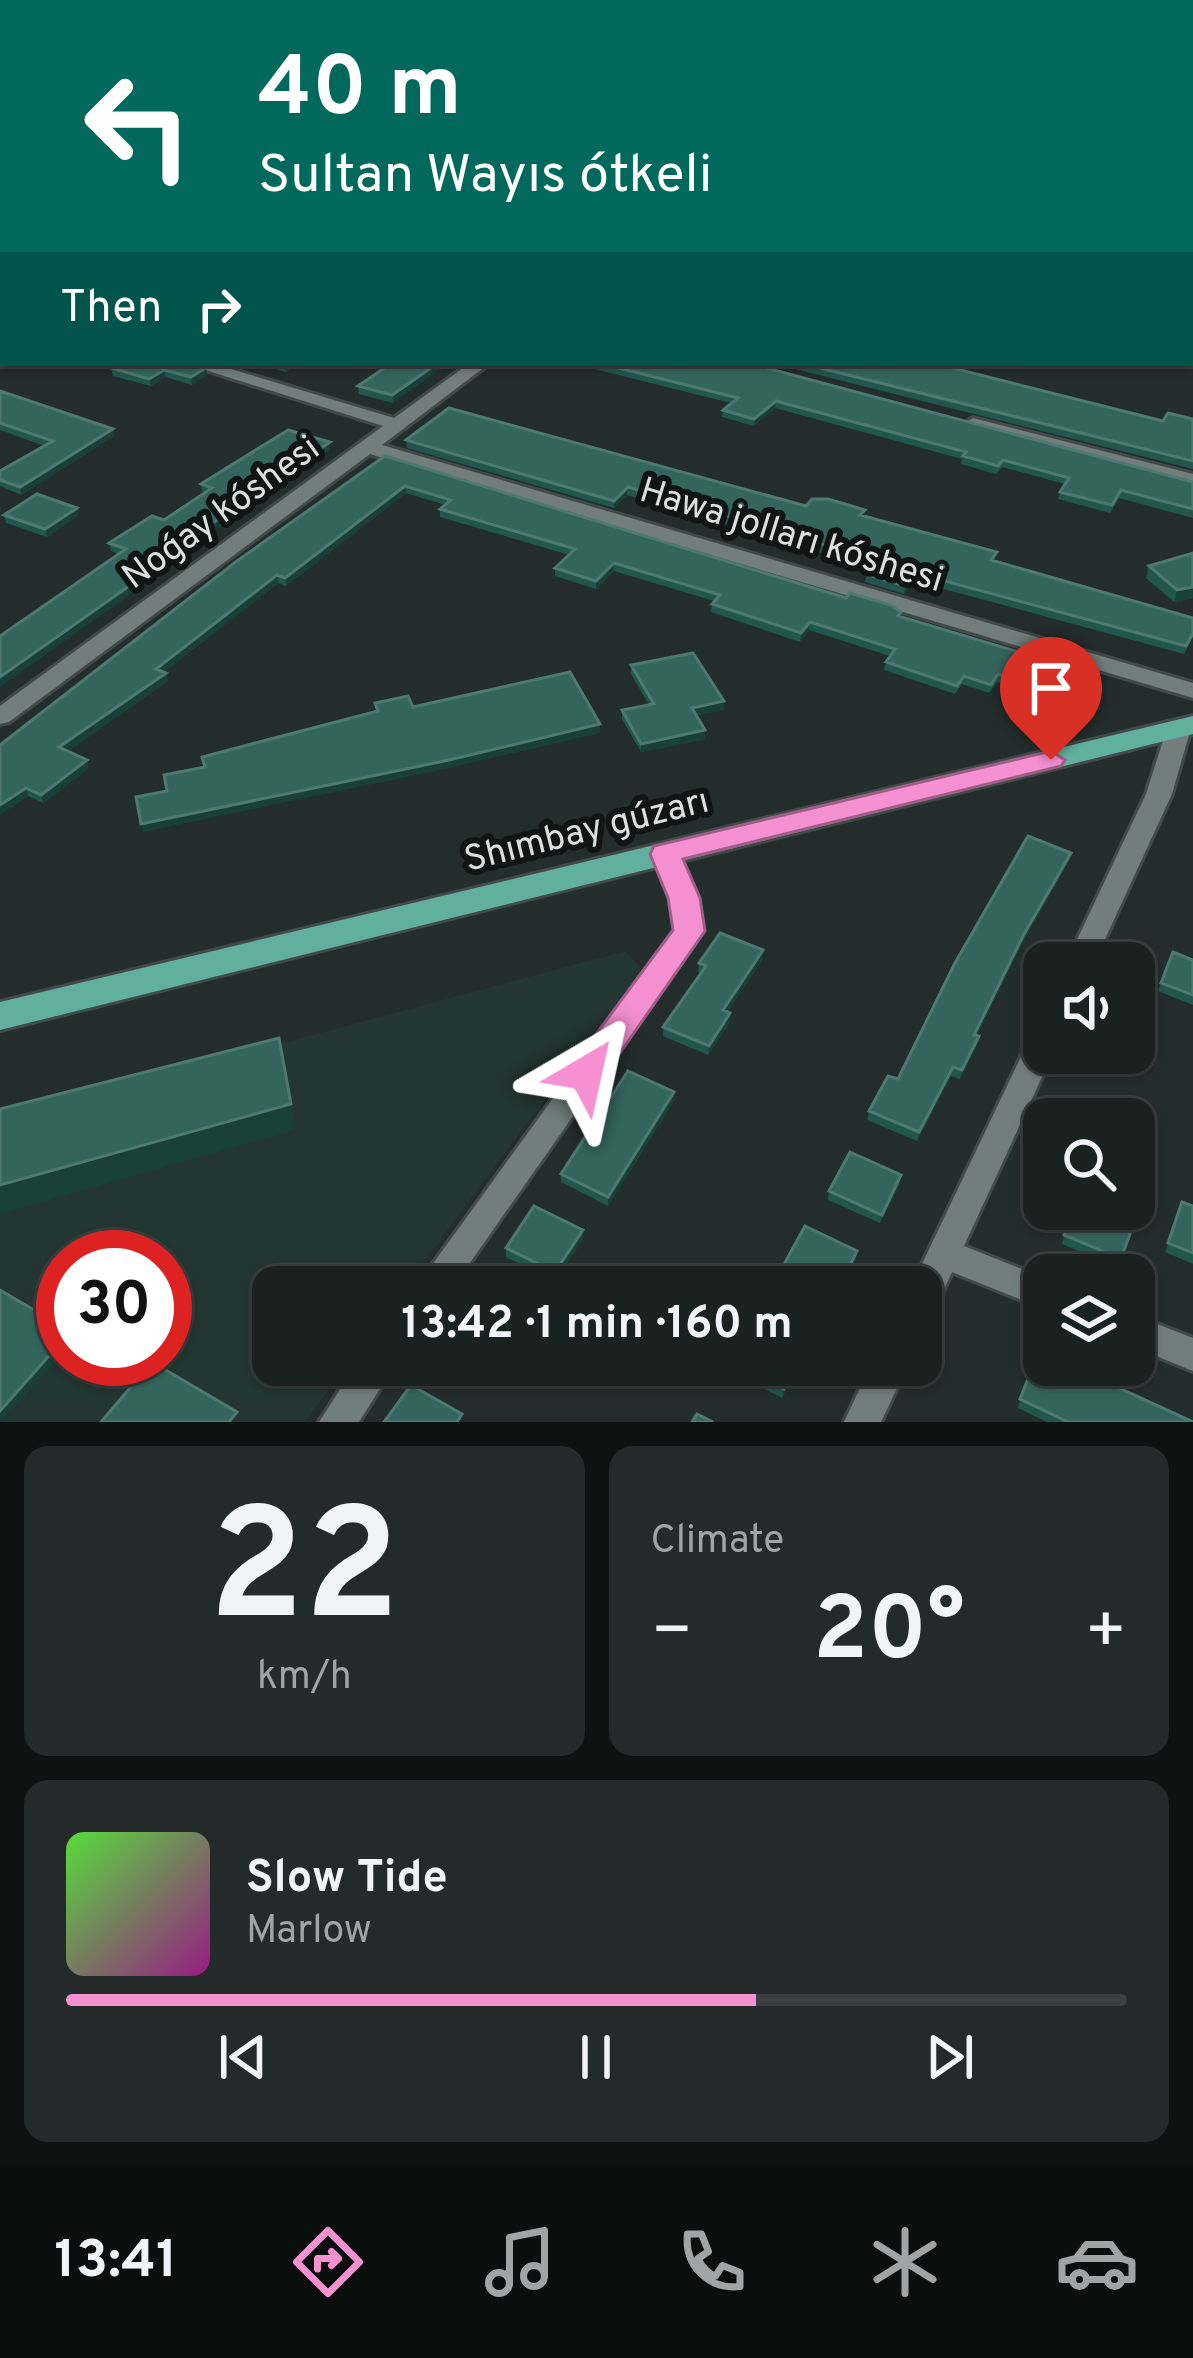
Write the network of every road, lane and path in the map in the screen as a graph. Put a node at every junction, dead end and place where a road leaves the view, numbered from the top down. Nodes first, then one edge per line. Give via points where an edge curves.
1 (202, 366) edge
2 (477, 366) edge
3 (963, 421) edge
4 (398, 424) junction
5 (370, 447) junction
6 (1193, 480) edge
7 (1193, 691) edge
8 (0, 717) edge
9 (1186, 727) edge
10 (665, 854) junction
11 (1090, 942) edge
12 (0, 1016) edge
13 (1028, 1074) edge
14 (945, 1254) junction
15 (449, 1266) edge
16 (939, 1266) edge
17 (1023, 1286) edge
18 (1155, 1340) edge
19 (1193, 1355) edge
20 (362, 1386) edge
21 (880, 1386) edge
22 (337, 1422) edge
23 (862, 1422) edge

1 - 4 street
2 - 4 street, Noǵay kóshesi
3 - 6 street
4 - 5 street, Noǵay kóshesi
5 - 7 street, Hawa jolları kóshesi
5 - 8 street, Noǵay kóshesi
9 - 10 main road, Shımbay gúzarı
9 - 11 street
10 - 12 main road, Shımbay gúzarı
10 - 15 street via 689,931
13 - 14 street
14 - 16 street
14 - 17 street
18 - 19 street
20 - 22 street
21 - 23 street

